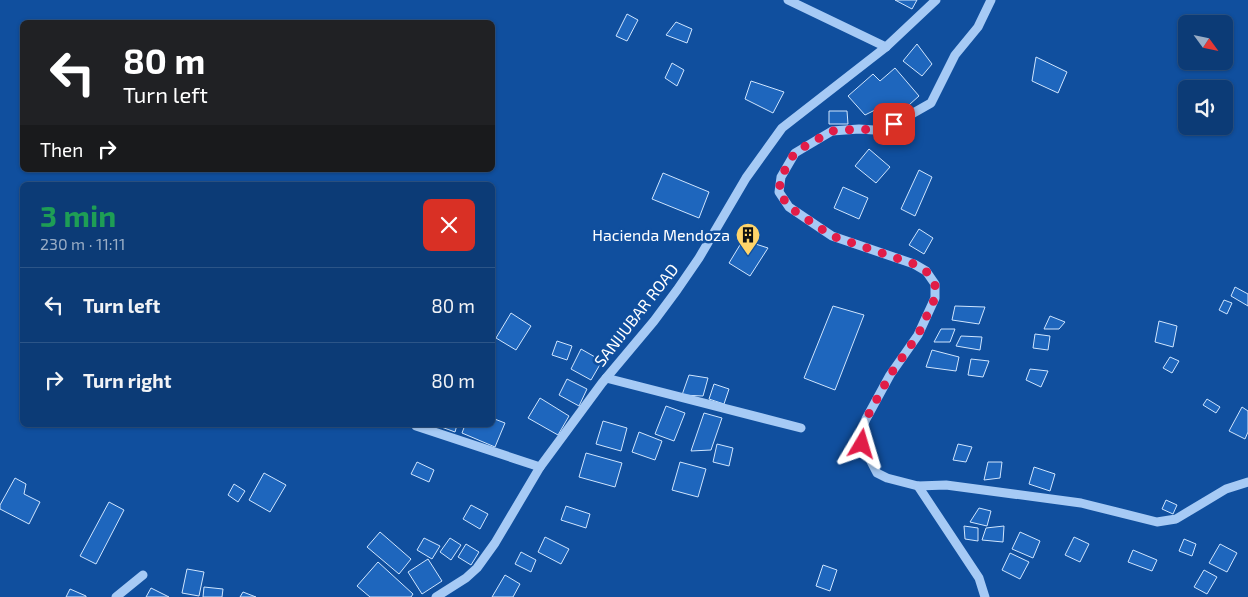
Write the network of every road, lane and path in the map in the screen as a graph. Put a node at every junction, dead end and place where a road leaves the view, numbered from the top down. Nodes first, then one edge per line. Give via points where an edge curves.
1 (788, 0) edge
2 (936, 0) edge
3 (991, 0) edge
4 (886, 47) junction
5 (606, 378) junction
6 (419, 427) edge
7 (801, 428) dead end
8 (540, 467) junction
9 (1248, 482) edge
10 (918, 486) junction
11 (143, 575) dead end
12 (116, 597) edge
13 (436, 597) edge
14 (985, 597) edge

1 - 4 street
2 - 4 street, SANIJUBAR ROAD
3 - 10 street via 978,27 955,55 931,103 894,124 874,130 832,131 795,152 781,177 779,192 789,207 832,236 914,264 926,271 935,284 935,298 918,335 890,375 861,431 862,444 877,473
4 - 5 street, SANIJUBAR ROAD via 782,128 746,178 677,290
5 - 7 street
5 - 8 street, SANIJUBAR ROAD
6 - 8 street
8 - 13 street, SANIJUBAR ROAD via 477,568
9 - 10 street via 1226,489 1176,519 1156,522 1081,503 946,485
10 - 14 street via 979,578
11 - 12 street

